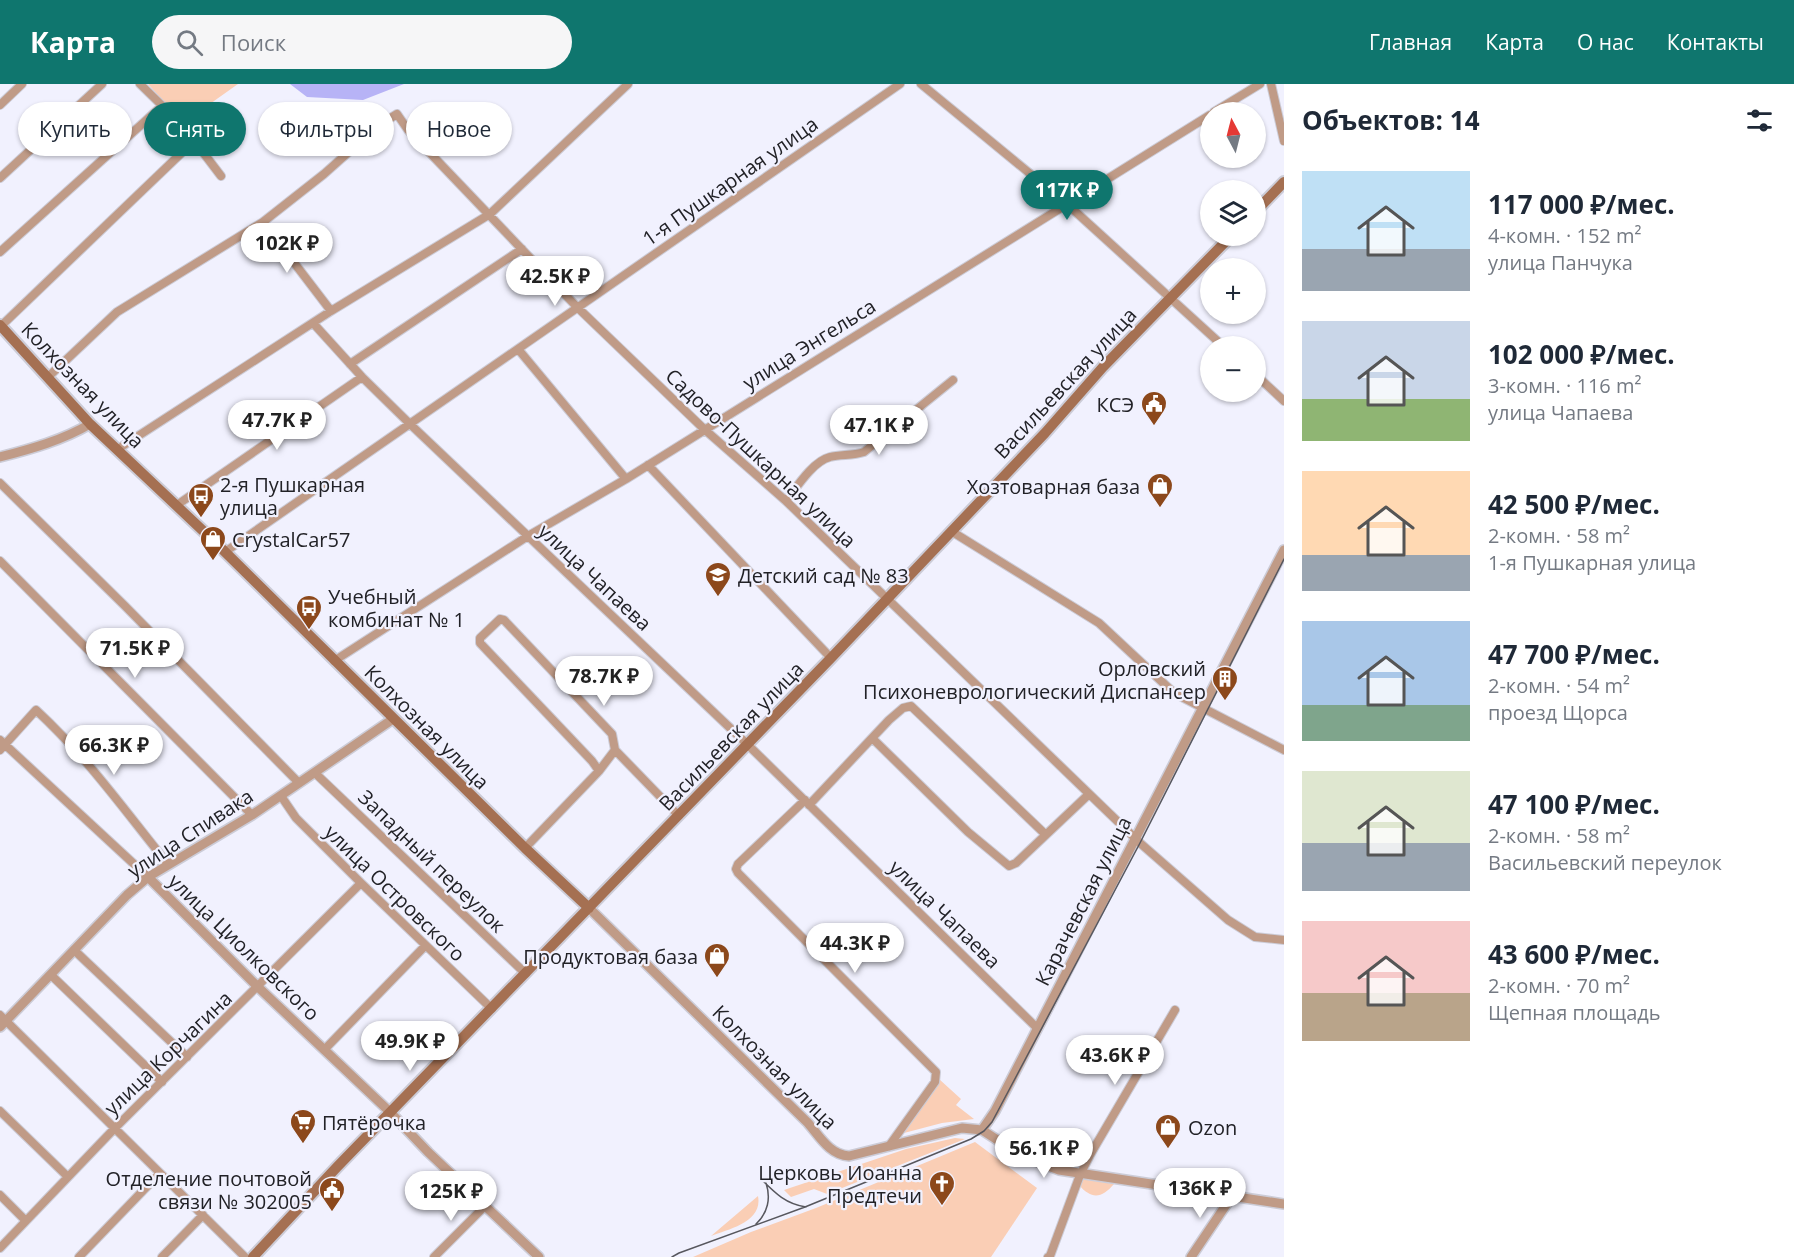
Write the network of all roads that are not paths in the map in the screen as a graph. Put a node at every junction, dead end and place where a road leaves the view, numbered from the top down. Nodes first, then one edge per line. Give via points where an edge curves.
1 (22, 84) edge
2 (102, 84) edge
3 (140, 84) edge
4 (628, 84) edge
5 (900, 84) edge
6 (921, 84) edge
7 (1260, 84) edge
8 (1271, 84) edge
9 (158, 102) edge
10 (1231, 102) edge
11 (0, 105) edge
12 (1200, 121) edge
13 (144, 122) edge
14 (1284, 141) edge
15 (178, 156) edge
16 (206, 156) edge
17 (221, 176) dead end
18 (0, 178) edge
19 (1284, 182) edge
20 (1266, 201) edge
21 (1067, 204) junction
22 (490, 214) junction
23 (263, 222) junction
24 (1221, 246) edge
25 (522, 249) junction
26 (0, 252) edge
27 (1169, 298) junction
28 (577, 307) junction
29 (331, 311) junction
30 (313, 323) junction
31 (1, 325) edge
32 (1212, 336) edge
33 (518, 349) junction
34 (350, 364) junction
35 (48, 377) junction
36 (362, 377) junction
37 (953, 380) dead end
38 (1266, 384) edge
39 (1284, 401) edge
40 (90, 424) junction
41 (411, 425) junction
42 (704, 429) junction
43 (118, 449) junction
44 (0, 457) edge
45 (648, 465) junction
46 (626, 479) junction
47 (0, 483) edge
48 (786, 501) junction
49 (177, 505) junction
50 (951, 531) junction
51 (528, 536) junction
52 (1284, 550) edge
53 (225, 552) junction
54 (0, 561) edge
55 (887, 599) junction
56 (831, 658) junction
57 (334, 660) junction
58 (1204, 709) junction
59 (393, 719) junction
60 (872, 738) junction
61 (747, 744) junction
62 (2, 745) edge
63 (615, 750) junction
64 (1284, 750) edge
65 (599, 771) junction
66 (315, 773) junction
67 (298, 783) junction
68 (1088, 795) junction
69 (281, 796) junction
70 (807, 803) junction
71 (252, 815) junction
72 (679, 816) junction
73 (1045, 834) junction
74 (1136, 838) junction
75 (525, 848) junction
76 (168, 864) junction
77 (148, 877) junction
78 (361, 884) junction
79 (589, 908) junction
80 (1284, 940) edge
81 (425, 946) junction
82 (74, 950) junction
83 (526, 974) junction
84 (51, 975) junction
85 (258, 987) junction
86 (492, 1009) junction
87 (1175, 1010) dead end
88 (2, 1021) edge
89 (1037, 1028) junction
90 (324, 1050) junction
91 (187, 1057) junction
92 (162, 1082) junction
93 (0, 1111) edge
94 (391, 1113) junction
95 (114, 1129) junction
96 (982, 1130) junction
97 (889, 1146) junction
98 (160, 1173) junction
99 (1080, 1175) junction
100 (67, 1176) junction
101 (0, 1195) edge
102 (1232, 1196) junction
103 (1284, 1203) edge
104 (485, 1206) junction
105 (203, 1215) junction
106 (25, 1220) junction
107 (0, 1248) edge
108 (79, 1257) edge
109 (162, 1257) edge
110 (245, 1257) edge
111 (253, 1257) edge
112 (434, 1257) edge
113 (539, 1257) edge
114 (1049, 1257) edge
115 (1191, 1257) edge

1 - 11 street
2 - 18 street
3 - 9 street
4 - 22 street
5 - 28 street, 1-я Пушкарная улица
6 - 21 street
7 - 10 street, улица Энгельса
8 - 14 street
12 - 21 street, улица Энгельса
13 - 26 street
15 - 31 street
16 - 17 street
19 - 20 main road
21 - 27 street
21 - 42 street, улица Энгельса
22 - 23 street, Садово-Пушкарная улица via 397,114
22 - 25 street, Садово-Пушкарная улица
22 - 29 street
23 - 29 street
23 - 35 street via 117,312
24 - 27 main road, Васильевская улица
25 - 28 street, Садово-Пушкарная улица
25 - 34 street
27 - 32 street
27 - 50 main road, Васильевская улица
28 - 33 street, 1-я Пушкарная улица
28 - 42 street, Садово-Пушкарная улица
29 - 30 street
30 - 34 street, улица Чапаева
30 - 43 street
31 - 35 main road, Колхозная улица
33 - 41 street, 1-я Пушкарная улица
33 - 46 street
34 - 36 street, улица Чапаева
35 - 40 main road, Колхозная улица
36 - 41 street, улица Чапаева
36 - 49 street
37 - 48 street via 864,452 823,460
38 - 39 street
40 - 43 main road, Колхозная улица
40 - 44 street
41 - 51 street, улица Чапаева
41 - 53 street, 1-я Пушкарная улица
42 - 45 street, улица Энгельса
42 - 48 street, Садово-Пушкарная улица
43 - 49 main road, Колхозная улица
45 - 46 street, улица Энгельса
45 - 56 street
46 - 51 street, улица Энгельса
47 - 67 street
48 - 55 street, Садово-Пушкарная улица
49 - 53 main road, Колхозная улица
50 - 55 main road, Васильевская улица
50 - 58 street via 1099,623 1174,693
51 - 57 street, улица Энгельса
51 - 61 street, улица Чапаева
52 - 58 street, Карачевская улица
53 - 57 main road, Колхозная улица
54 - 71 street
55 - 56 main road, Васильевская улица
55 - 68 street, Садово-Пушкарная улица
56 - 61 main road, Васильевская улица
57 - 59 main road, Колхозная улица
58 - 64 street
58 - 74 street, Карачевская улица
59 - 66 street, улица Спивака
59 - 75 main road, Колхозная улица
60 - 70 street
60 - 73 street via 1006,865 1016,863
60 - 73 street via 903,708 911,706
61 - 70 street, улица Чапаева
61 - 72 main road, Васильевская улица
62 - 76 street via 36,710 95,771
62 - 77 street, улица Циолковского
63 - 65 street
63 - 65 street via 612,734 504,620 497,621 480,638 480,643
63 - 72 street
65 - 75 street
66 - 67 street, улица Спивака
66 - 83 street, Западный переулок
67 - 69 street, улица Спивака
68 - 73 street
68 - 74 street, Садово-Пушкарная улица
69 - 71 street, улица Спивака
69 - 78 street, улица Островского via 296,818
70 - 89 street, улица Чапаева
70 - 97 street via 736,869 936,1072 935,1082
71 - 76 street, улица Спивака
72 - 79 main road, Васильевская улица
74 - 80 street, Садово-Пушкарная улица via 1228,920 1255,937
74 - 89 street, Карачевская улица
75 - 79 main road, Колхозная улица
76 - 77 street, улица Спивака
77 - 82 street, улица Спивака
77 - 85 street, улица Циолковского
78 - 81 street, улица Островского
78 - 85 street, улица Корчагина
79 - 83 main road, Васильевская улица
79 - 97 street, Колхозная улица via 832,1151 849,1156
81 - 86 street, улица Островского
81 - 90 street
82 - 84 street, улица Спивака
82 - 91 street
83 - 86 main road, Васильевская улица
84 - 88 street, улица Спивака
84 - 92 street
85 - 90 street, улица Циолковского
85 - 91 street, улица Корчагина
86 - 94 main road, Васильевская улица
87 - 99 street
88 - 95 street
89 - 96 street, Карачевская улица
90 - 94 street, улица Циолковского
91 - 92 street, улица Корчагина
92 - 95 street, улица Корчагина
93 - 100 street
94 - 104 street, улица Циолковского
94 - 111 main road, Васильевская улица
95 - 98 street
95 - 100 street, улица Корчагина
96 - 97 street via 962,1128
96 - 99 street via 1022,1156
98 - 105 street
98 - 108 street
99 - 102 street
99 - 114 street
100 - 106 street, улица Корчагина
101 - 106 street
102 - 103 street
102 - 115 street
104 - 112 street
104 - 113 street, улица Циолковского
105 - 109 street
105 - 110 street
106 - 107 street, улица Корчагина

